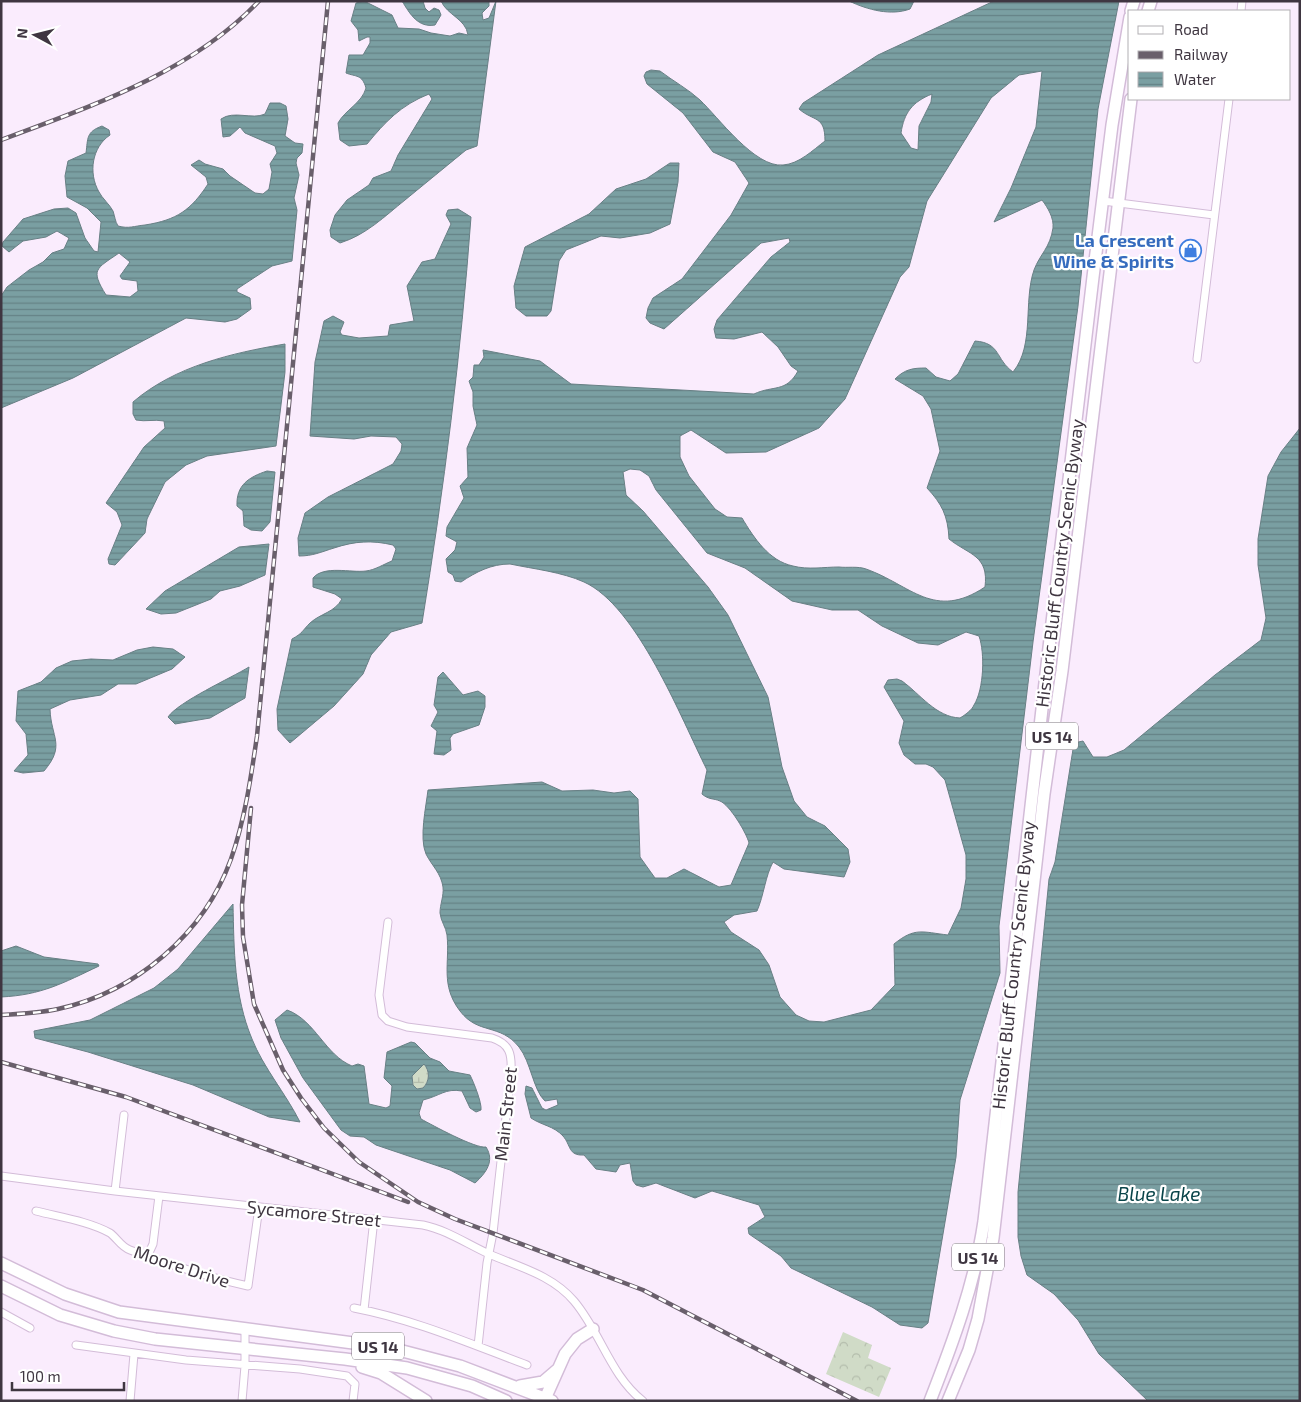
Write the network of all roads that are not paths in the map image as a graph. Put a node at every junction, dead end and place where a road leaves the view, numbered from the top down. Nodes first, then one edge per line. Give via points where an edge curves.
1 (1128, 29) edge
2 (1130, 100) edge
3 (1229, 100) edge
4 (1103, 201) junction
5 (1117, 202) junction
6 (1214, 215) junction
7 (1197, 359) dead end
8 (388, 922) dead end
9 (124, 1115) dead end
10 (1, 1176) edge
11 (115, 1191) junction
12 (159, 1196) junction
13 (259, 1207) junction
14 (36, 1211) dead end
15 (374, 1219) junction
16 (489, 1254) junction
17 (147, 1257) junction
18 (1, 1263) edge
19 (1, 1286) edge
20 (354, 1308) dead end
21 (364, 1310) junction
22 (1, 1312) edge
23 (30, 1328) dead end
24 (245, 1328) junction
25 (593, 1329) junction
26 (76, 1346) dead end
27 (478, 1346) junction
28 (244, 1347) junction
29 (134, 1354) junction
30 (317, 1356) junction
31 (526, 1365) dead end
32 (245, 1366) junction
33 (558, 1369) junction
34 (516, 1385) junction
35 (547, 1400) edge
36 (130, 1401) edge
37 (242, 1401) edge
38 (353, 1401) edge
39 (426, 1401) edge
40 (506, 1401) edge
41 (643, 1401) edge
42 (930, 1401) edge
43 (948, 1401) edge

1 - 4 main road, Historic Bluff Country Scenic Byway / US 14
2 - 5 main road, Historic Bluff Country Scenic Byway / US 14
3 - 6 street
4 - 5 street
4 - 42 main road, Historic Bluff Country Scenic Byway / US 14 via 984,1220 967,1300
5 - 6 street
5 - 43 main road, Historic Bluff Country Scenic Byway / US 14 via 993,1238 978,1319
6 - 7 street
8 - 16 street, Main Street via 379,995 382,1015 401,1026 492,1038 503,1043 510,1053 511,1072
9 - 11 street
10 - 11 street, Sycamore Street
11 - 12 street, Sycamore Street
12 - 13 street, Sycamore Street
12 - 17 street via 153,1244
13 - 15 street, Sycamore Street
13 - 17 street, Moore Drive via 248,1286
14 - 17 street, Moore Drive via 104,1230 129,1250
15 - 16 street, Sycamore Street via 433,1227
15 - 21 street
16 - 25 street, Sycamore Street via 556,1284 575,1302
16 - 27 street, Main Street
18 - 24 main road, US 14 via 65,1294 119,1312
19 - 28 main road, US 14 via 60,1315 114,1331 155,1339
20 - 21 street
21 - 27 street via 408,1320
22 - 23 street
24 - 28 street
24 - 34 main road, US 14 via 391,1348 452,1363
25 - 33 main road via 577,1339
25 - 41 street, Sycamore Street via 620,1378
26 - 29 street
27 - 31 street
28 - 30 main road, US 14
28 - 32 street
29 - 32 street
29 - 36 street
30 - 39 main road via 381,1373
30 - 40 main road, US 14 via 424,1372 472,1386
32 - 37 street
32 - 38 street via 347,1376 355,1384
33 - 34 main road via 538,1384
33 - 35 main road
34 - 35 main road, US 14

